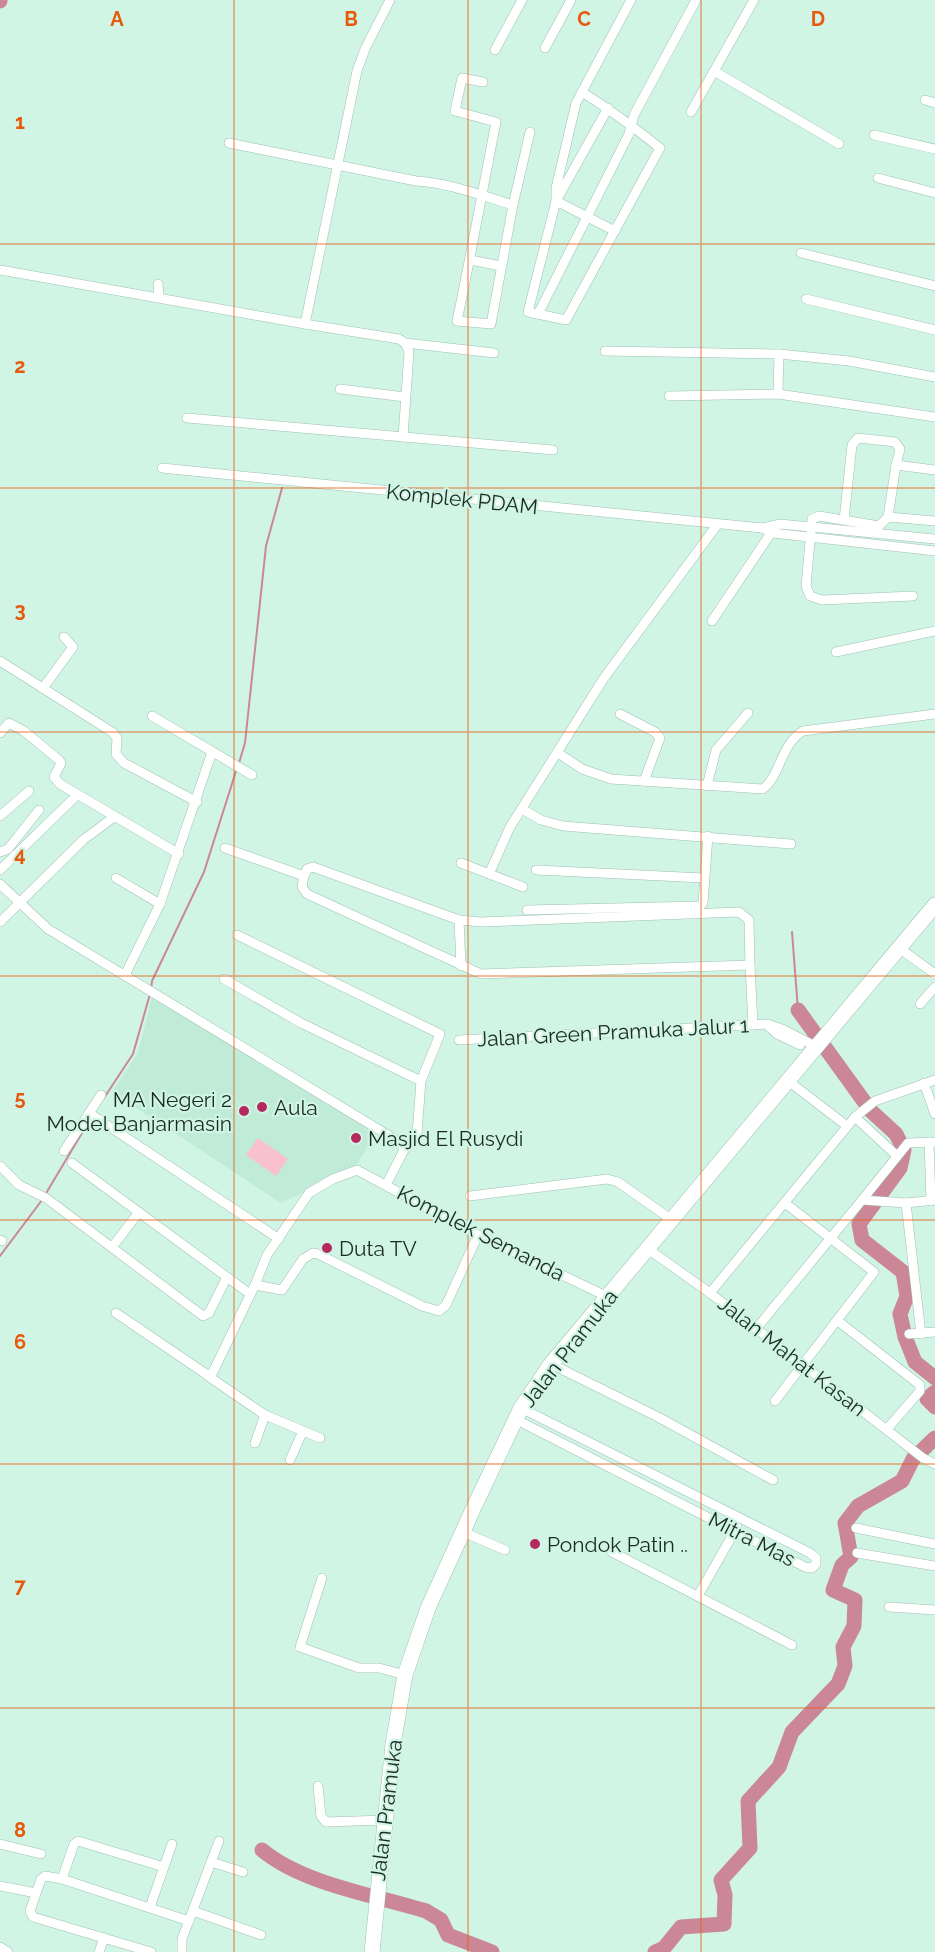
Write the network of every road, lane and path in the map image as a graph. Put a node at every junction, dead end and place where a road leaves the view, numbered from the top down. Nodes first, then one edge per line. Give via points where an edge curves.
1 (390, 0) edge
2 (522, 0) edge
3 (572, 0) edge
4 (631, 0) edge
5 (696, 0) edge
6 (754, 0) edge
7 (545, 48) dead end
8 (495, 50) dead end
9 (714, 71) junction
10 (483, 82) dead end
11 (582, 92) junction
12 (925, 100) dead end
13 (935, 103) edge
14 (608, 108) junction
15 (692, 112) dead end
16 (631, 125) junction
17 (530, 132) dead end
18 (874, 135) dead end
19 (229, 143) dead end
20 (839, 144) dead end
21 (935, 149) edge
22 (338, 166) junction
23 (878, 178) dead end
24 (935, 193) edge
25 (482, 196) junction
26 (556, 201) junction
27 (513, 205) junction
28 (586, 216) junction
29 (615, 231) junction
30 (801, 253) dead end
31 (470, 260) junction
32 (501, 266) junction
33 (0, 270) edge
34 (158, 284) dead end
35 (935, 286) edge
36 (159, 297) junction
37 (806, 299) dead end
38 (538, 314) junction
39 (305, 324) junction
40 (935, 330) edge
41 (405, 343) junction
42 (605, 351) dead end
43 (494, 353) dead end
44 (779, 354) junction
45 (935, 377) edge
46 (340, 389) dead end
47 (778, 394) junction
48 (669, 396) dead end
49 (405, 398) junction
50 (935, 417) edge
51 (187, 418) dead end
52 (403, 437) junction
53 (553, 450) dead end
54 (896, 465) junction
55 (162, 468) dead end
56 (935, 470) edge
57 (888, 517) junction
58 (844, 520) junction
59 (935, 521) edge
60 (717, 525) junction
61 (812, 527) junction
62 (774, 529) junction
63 (812, 537) junction
64 (935, 539) edge
65 (935, 551) edge
66 (913, 596) dead end
67 (712, 621) dead end
68 (935, 631) edge
69 (64, 637) dead end
70 (836, 652) dead end
71 (0, 661) edge
72 (43, 688) junction
73 (748, 713) dead end
74 (620, 714) dead end
75 (935, 714) edge
76 (152, 717) dead end
77 (0, 733) edge
78 (212, 752) junction
79 (558, 753) junction
80 (252, 775) dead end
81 (644, 780) junction
82 (707, 786) junction
83 (29, 791) dead end
84 (77, 795) junction
85 (197, 802) junction
86 (522, 809) junction
87 (39, 810) dead end
88 (0, 816) edge
89 (114, 818) junction
90 (708, 836) junction
91 (791, 844) dead end
92 (225, 848) dead end
93 (0, 852) edge
94 (179, 854) junction
95 (461, 863) dead end
96 (0, 870) edge
97 (536, 870) dead end
98 (489, 874) junction
99 (304, 876) junction
100 (116, 878) dead end
101 (704, 878) junction
102 (0, 884) edge
103 (524, 887) dead end
104 (18, 903) junction
105 (160, 904) junction
106 (935, 905) edge
107 (527, 910) dead end
108 (459, 920) junction
109 (0, 922) edge
110 (237, 935) dead end
111 (899, 948) junction
112 (750, 965) junction
113 (461, 966) junction
114 (935, 974) edge
115 (125, 975) junction
116 (224, 978) dead end
117 (935, 987) edge
118 (920, 1004) dead end
119 (753, 1025) junction
120 (459, 1040) dead end
121 (817, 1044) junction
122 (787, 1080) junction
123 (935, 1080) edge
124 (421, 1081) junction
125 (924, 1083) junction
126 (101, 1095) dead end
127 (859, 1114) junction
128 (935, 1114) edge
129 (92, 1115) junction
130 (847, 1126) junction
131 (932, 1141) edge
132 (404, 1150) junction
133 (900, 1150) junction
134 (64, 1151) dead end
135 (72, 1163) dead end
136 (0, 1166) edge
137 (386, 1185) junction
138 (470, 1196) dead end
139 (870, 1201) junction
140 (933, 1201) edge
141 (785, 1203) junction
142 (906, 1203) junction
143 (139, 1212) junction
144 (672, 1220) junction
145 (478, 1235) junction
146 (830, 1238) junction
147 (279, 1239) junction
148 (113, 1246) junction
149 (648, 1249) junction
150 (227, 1277) junction
151 (253, 1290) junction
152 (710, 1293) junction
153 (608, 1297) junction
154 (116, 1313) dead end
155 (838, 1322) junction
156 (756, 1329) junction
157 (935, 1332) edge
158 (909, 1334) dead end
159 (921, 1334) junction
160 (551, 1364) junction
161 (802, 1365) junction
162 (208, 1376) junction
163 (775, 1401) dead end
164 (518, 1414) junction
165 (265, 1415) junction
166 (887, 1429) junction
167 (302, 1433) junction
168 (320, 1438) dead end
169 (255, 1443) dead end
170 (290, 1460) dead end
171 (935, 1464) edge
172 (652, 1474) junction
173 (773, 1480) dead end
174 (646, 1485) junction
175 (742, 1520) junction
176 (856, 1528) dead end
177 (734, 1531) junction
178 (463, 1532) junction
179 (935, 1544) edge
180 (505, 1550) dead end
181 (612, 1552) dead end
182 (857, 1552) dead end
183 (935, 1566) edge
184 (322, 1578) dead end
185 (699, 1594) junction
186 (889, 1607) dead end
187 (935, 1610) edge
188 (792, 1645) dead end
189 (405, 1675) junction
190 (318, 1786) dead end
191 (385, 1820) junction
192 (219, 1841) dead end
193 (0, 1844) edge
194 (172, 1844) dead end
195 (41, 1854) dead end
196 (212, 1862) junction
197 (164, 1867) junction
198 (243, 1872) dead end
199 (62, 1879) junction
200 (0, 1887) edge
201 (36, 1893) junction
202 (150, 1907) junction
203 (191, 1916) junction
204 (261, 1935) dead end
205 (104, 1938) junction
206 (0, 1947) edge
207 (8, 1952) edge
208 (99, 1952) edge
209 (151, 1952) edge
210 (182, 1952) edge
211 (372, 1952) edge

1 - 22 street via 363,52
2 - 8 street
3 - 7 street
4 - 11 street
5 - 16 street
6 - 9 street
9 - 15 street
9 - 20 street
10 - 25 street via 462,78 455,111 496,122
11 - 14 street
11 - 26 street via 576,104
12 - 13 street
14 - 16 street
14 - 26 street
16 - 28 street
16 - 29 street via 660,148
17 - 27 street
18 - 21 street
19 - 22 street
22 - 25 street via 444,183
22 - 39 street
23 - 24 street
25 - 27 street
25 - 31 street
26 - 28 street
26 - 38 street via 528,312
27 - 32 street
28 - 29 street
28 - 38 street
29 - 38 street via 566,320
30 - 35 street
31 - 32 street
31 - 32 street via 457,321 491,324
33 - 36 street
34 - 36 street
36 - 39 street
37 - 40 street
39 - 41 street
41 - 43 street
41 - 49 street via 409,352
42 - 44 street
44 - 45 street via 849,361
44 - 47 street
46 - 49 street
47 - 48 street
47 - 50 street
49 - 52 street
51 - 52 street
52 - 53 street
54 - 56 street
54 - 57 street
54 - 58 street via 900,449 896,442 856,439 852,445
55 - 60 street, Komplek PDAM
57 - 58 street via 879,526
57 - 59 street
58 - 61 street via 815,516
60 - 62 street, Komplek PDAM
60 - 79 street via 604,678
61 - 62 street, Komplek PDAM
61 - 63 street
61 - 64 street, Komplek PDAM
62 - 63 street, Komplek PDAM
62 - 67 street
63 - 65 street, Komplek PDAM
63 - 66 street via 806,586 814,598
68 - 70 street
69 - 72 street via 73,646
71 - 72 street
72 - 85 street via 112,732 117,738 116,754 124,763
73 - 82 street via 716,750
74 - 81 street via 660,738
75 - 82 street via 803,731 788,744 763,789
76 - 78 street
77 - 84 street via 11,723 57,757 61,763 55,780
78 - 80 street
78 - 85 street
79 - 81 street via 600,777
79 - 86 street
81 - 82 street
83 - 88 street
84 - 89 street
84 - 96 street
85 - 94 street
86 - 90 street via 563,826
86 - 98 street via 505,835
87 - 93 street via 10,846
89 - 94 street
89 - 104 street via 83,840
90 - 91 street
90 - 101 street
92 - 99 street
94 - 105 street
95 - 98 street
97 - 101 street
98 - 103 street
99 - 108 street via 313,867
99 - 113 street via 302,887 307,894
100 - 105 street
101 - 107 street via 703,903 698,907
102 - 104 street
104 - 109 street
104 - 115 street via 48,929
105 - 115 street
106 - 111 main road, Jalan Pramuka
108 - 112 street via 517,922 739,912 749,920
108 - 113 street
110 - 124 street via 438,1031 441,1038
111 - 114 street
111 - 121 main road, Jalan Pramuka
112 - 113 street via 491,975
112 - 119 street
115 - 132 street via 375,1126 401,1143
116 - 124 street via 301,1023
117 - 118 street
119 - 120 street, Jalan Green Pramuka Jalur 1
119 - 121 street, Jalan Green Pramuka Jalur 1 via 767,1024
121 - 122 main road, Jalan Pramuka
122 - 130 street
122 - 144 main road, Jalan Pramuka
123 - 125 street
124 - 132 street via 417,1134
125 - 127 street via 875,1101
125 - 128 street
126 - 129 street
127 - 130 street
127 - 133 street
129 - 134 street
129 - 147 street
130 - 141 street
131 - 133 street via 913,1142
131 - 140 street
132 - 137 street
133 - 139 street
135 - 143 street
136 - 148 street via 19,1185 44,1196
137 - 145 street, Komplek Semanda
137 - 147 street, Komplek Semanda via 353,1171 309,1193
138 - 144 street via 607,1179 618,1182
139 - 142 street
139 - 146 street
140 - 142 street
141 - 146 street
141 - 152 street
142 - 159 street
143 - 148 street
143 - 150 street
144 - 149 main road, Jalan Pramuka
145 - 151 street via 446,1305 439,1311 313,1253 303,1259 282,1290
145 - 153 street, Komplek Semanda
146 - 155 street via 874,1272
146 - 156 street
147 - 151 street via 267,1255
148 - 150 street via 203,1316 209,1313
149 - 152 street, Jalan Mahat Kasan
149 - 153 main road, Jalan Pramuka
150 - 151 street
151 - 162 street via 216,1370
152 - 156 street, Jalan Mahat Kasan
153 - 160 main road, Jalan Pramuka
154 - 162 street
155 - 161 street
155 - 166 street via 920,1385 920,1391
156 - 161 street, Jalan Mahat Kasan
157 - 159 street
158 - 159 street
160 - 164 main road, Jalan Pramuka
160 - 173 street
161 - 163 street
161 - 166 street, Jalan Mahat Kasan
162 - 165 street
164 - 172 street, Mitra Mas
164 - 174 street, Mitra Mas
164 - 178 main road, Jalan Pramuka
165 - 167 street
165 - 169 street
166 - 171 street, Jalan Mahat Kasan
167 - 168 street
167 - 170 street
172 - 174 street
172 - 175 street, Mitra Mas
174 - 177 street, Mitra Mas
175 - 177 street
175 - 177 street, Mitra Mas via 810,1553 816,1564 805,1567
176 - 179 street
177 - 185 street
178 - 180 street
178 - 189 main road, Jalan Pramuka via 428,1608
181 - 185 street
182 - 183 street
184 - 189 street via 300,1647 359,1668 379,1668
185 - 188 street
186 - 187 street
189 - 191 main road, Jalan Pramuka
190 - 191 street via 321,1816 326,1822
191 - 211 main road, Jalan Pramuka
192 - 196 street
193 - 195 street
194 - 197 street
196 - 198 street
196 - 203 street
197 - 199 street via 78,1841
197 - 202 street
199 - 201 street via 45,1876
199 - 202 street
200 - 201 street
201 - 205 street via 30,1911 33,1917
202 - 203 street
203 - 204 street
203 - 210 street via 182,1939
205 - 208 street
205 - 209 street
206 - 207 street

